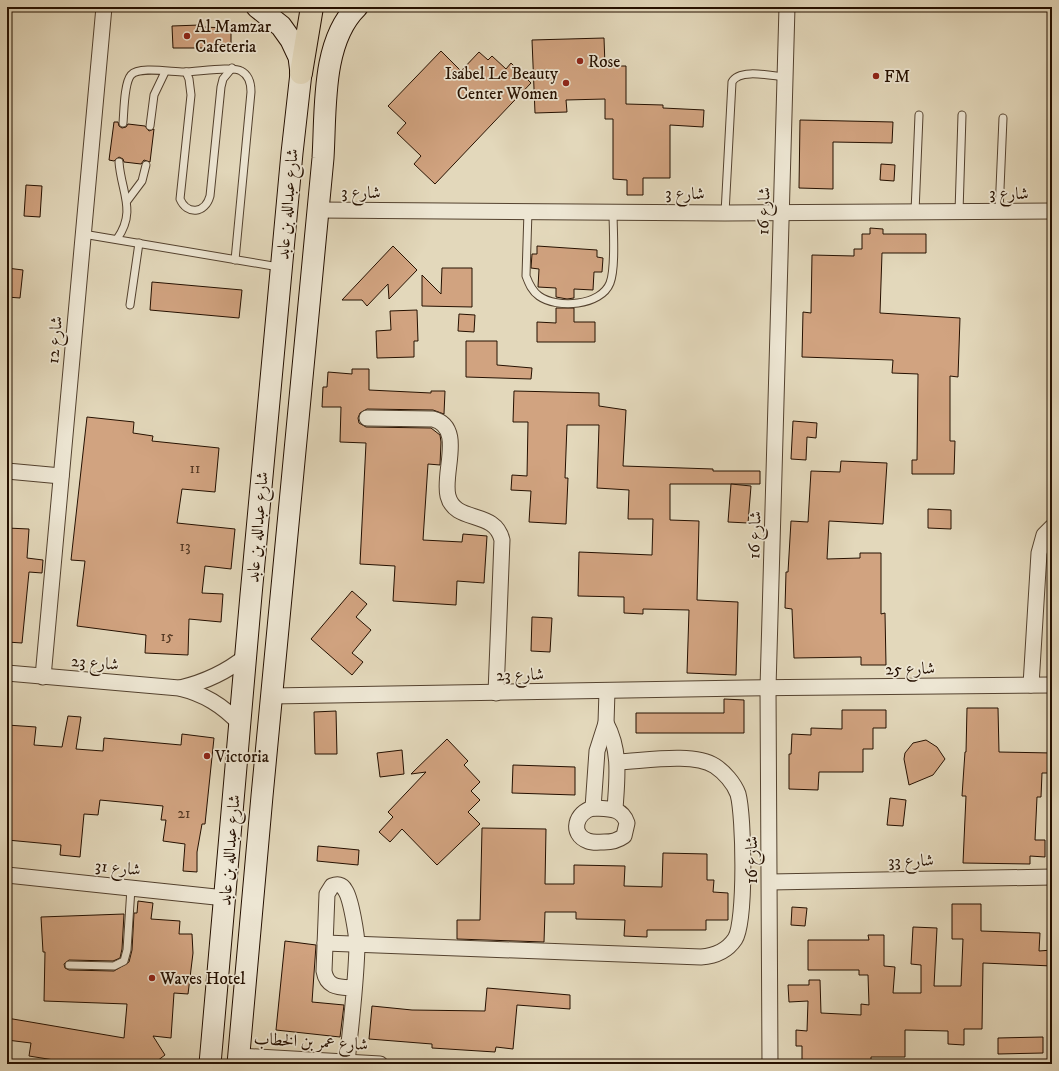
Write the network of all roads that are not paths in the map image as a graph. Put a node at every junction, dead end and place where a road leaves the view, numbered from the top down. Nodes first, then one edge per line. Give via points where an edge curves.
1 (104, 7) edge
2 (257, 7) edge
3 (312, 7) edge
4 (357, 7) edge
5 (788, 7) edge
6 (232, 68) junction
7 (165, 72) junction
8 (186, 72) junction
9 (301, 73) junction
10 (786, 77) junction
11 (919, 115) dead end
12 (962, 115) dead end
13 (1002, 118) dead end
14 (123, 123) dead end
15 (150, 126) dead end
16 (292, 153) junction
17 (323, 158) junction
18 (120, 162) dead end
19 (146, 165) dead end
20 (127, 201) junction
21 (318, 210) junction
22 (528, 211) junction
23 (1052, 211) edge
24 (613, 212) junction
25 (916, 212) junction
26 (959, 212) junction
27 (999, 212) junction
28 (725, 213) junction
29 (781, 213) junction
30 (83, 234) junction
31 (117, 239) junction
32 (139, 243) junction
33 (235, 260) junction
34 (281, 268) junction
35 (130, 305) dead end
36 (367, 418) dead end
37 (7, 471) edge
38 (61, 476) junction
39 (1052, 527) edge
40 (251, 595) junction
41 (281, 597) junction
42 (245, 657) junction
43 (7, 673) edge
44 (43, 677) junction
45 (1052, 685) edge
46 (1031, 686) junction
47 (179, 688) junction
48 (768, 688) junction
49 (607, 691) junction
50 (496, 693) junction
51 (272, 696) junction
52 (606, 723) junction
53 (240, 724) junction
54 (618, 762) junction
55 (234, 795) junction
56 (262, 796) junction
57 (593, 808) junction
58 (615, 809) junction
59 (7, 875) edge
60 (1052, 877) edge
61 (770, 882) junction
62 (131, 888) junction
63 (225, 898) junction
64 (325, 943) junction
65 (357, 945) junction
66 (69, 965) dead end
67 (353, 988) junction
68 (238, 1060) edge
69 (207, 1061) edge
70 (347, 1062) junction
71 (380, 1064) edge
72 (770, 1064) edge

1 - 30 street, شارع 12
2 - 9 main road, شارع عبدالله بن عابد via 281,26 292,40 299,57
3 - 9 main road
4 - 17 main road, شارع عبدالله بن عابد via 345,20 332,48
5 - 10 street, شارع 16
6 - 8 lane
6 - 8 lane via 223,79 221,87 210,196 203,209 196,211 183,206 180,199 191,95
6 - 33 lane via 247,75 251,83
7 - 8 lane
7 - 14 lane via 141,70 130,76 127,82
7 - 15 lane via 154,95
9 - 16 main road, شارع عبدالله بن عابد
10 - 28 lane via 744,74 737,76 732,82
10 - 29 street, شارع 16
11 - 25 lane
12 - 26 lane
13 - 27 lane
16 - 17 main road via 302,143 310,142 322,151
16 - 34 main road, شارع عبدالله بن عابد
17 - 21 main road, شارع عبدالله بن عابد
18 - 20 lane
19 - 20 lane via 138,189
20 - 31 lane via 127,222
21 - 22 street, شارع 3
21 - 41 main road, شارع عبدالله بن عابد
22 - 24 street, شارع 3
22 - 24 lane via 526,276 529,284 533,291 548,301 569,302 591,301 600,297 610,282
23 - 27 street, شارع 3
24 - 28 street, شارع 3
25 - 26 street, شارع 3
25 - 29 street, شارع 3
26 - 27 street, شارع 3
28 - 29 street, شارع 3
29 - 48 street, شارع 16
30 - 31 lane
30 - 38 street, شارع 12
31 - 32 lane
32 - 33 lane
32 - 35 lane
33 - 34 lane
34 - 40 main road, شارع عبدالله بن عابد
36 - 50 street via 433,418 446,425 450,438 447,488 450,502 461,512 491,523 500,533 502,548
37 - 38 street
38 - 44 street, شارع 12
39 - 46 street via 1044,535 1039,553
40 - 41 main road via 258,585 264,583 276,586
40 - 42 main road, شارع عبدالله بن عابد
41 - 51 main road, شارع عبدالله بن عابد
42 - 47 street, شارع 23 via 221,674
42 - 53 main road, شارع عبدالله بن عابد
43 - 44 street, شارع 23
44 - 47 street, شارع 23
45 - 46 street, شارع 25
46 - 48 street, شارع 25
47 - 53 street, شارع 23 via 206,697
48 - 49 street, شارع 23
48 - 61 street, شارع 16
49 - 50 street, شارع 23
49 - 52 street
50 - 51 street, شارع 23
51 - 56 main road, شارع عبدالله بن عابد
52 - 54 street via 614,742
52 - 57 street via 597,751
53 - 55 main road, شارع عبدالله بن عابد
54 - 58 street
54 - 65 street via 697,760 714,766 728,777 737,792 743,828 741,920 735,939 720,952 701,957
55 - 56 main road via 237,801 250,805
55 - 63 main road, شارع عبدالله بن عابد
56 - 68 main road, شارع عبدالله بن عابد
57 - 58 street
57 - 58 street via 581,814 576,827 583,839 590,842 613,842 624,836 627,823 625,817
59 - 62 street, شارع 31
60 - 61 street, شارع 33
61 - 72 street, شارع 16
62 - 63 street, شارع 31
62 - 66 lane via 124,961 114,966
63 - 69 main road, شارع عبدالله بن عابد
64 - 65 street
64 - 65 street via 327,894 332,886 337,884 342,886 347,894
64 - 67 street via 324,971 328,982 337,987
65 - 67 street
67 - 70 street
68 - 70 street, شارع عمر بن الخطاب
70 - 71 street, شارع عمر بن الخطاب

